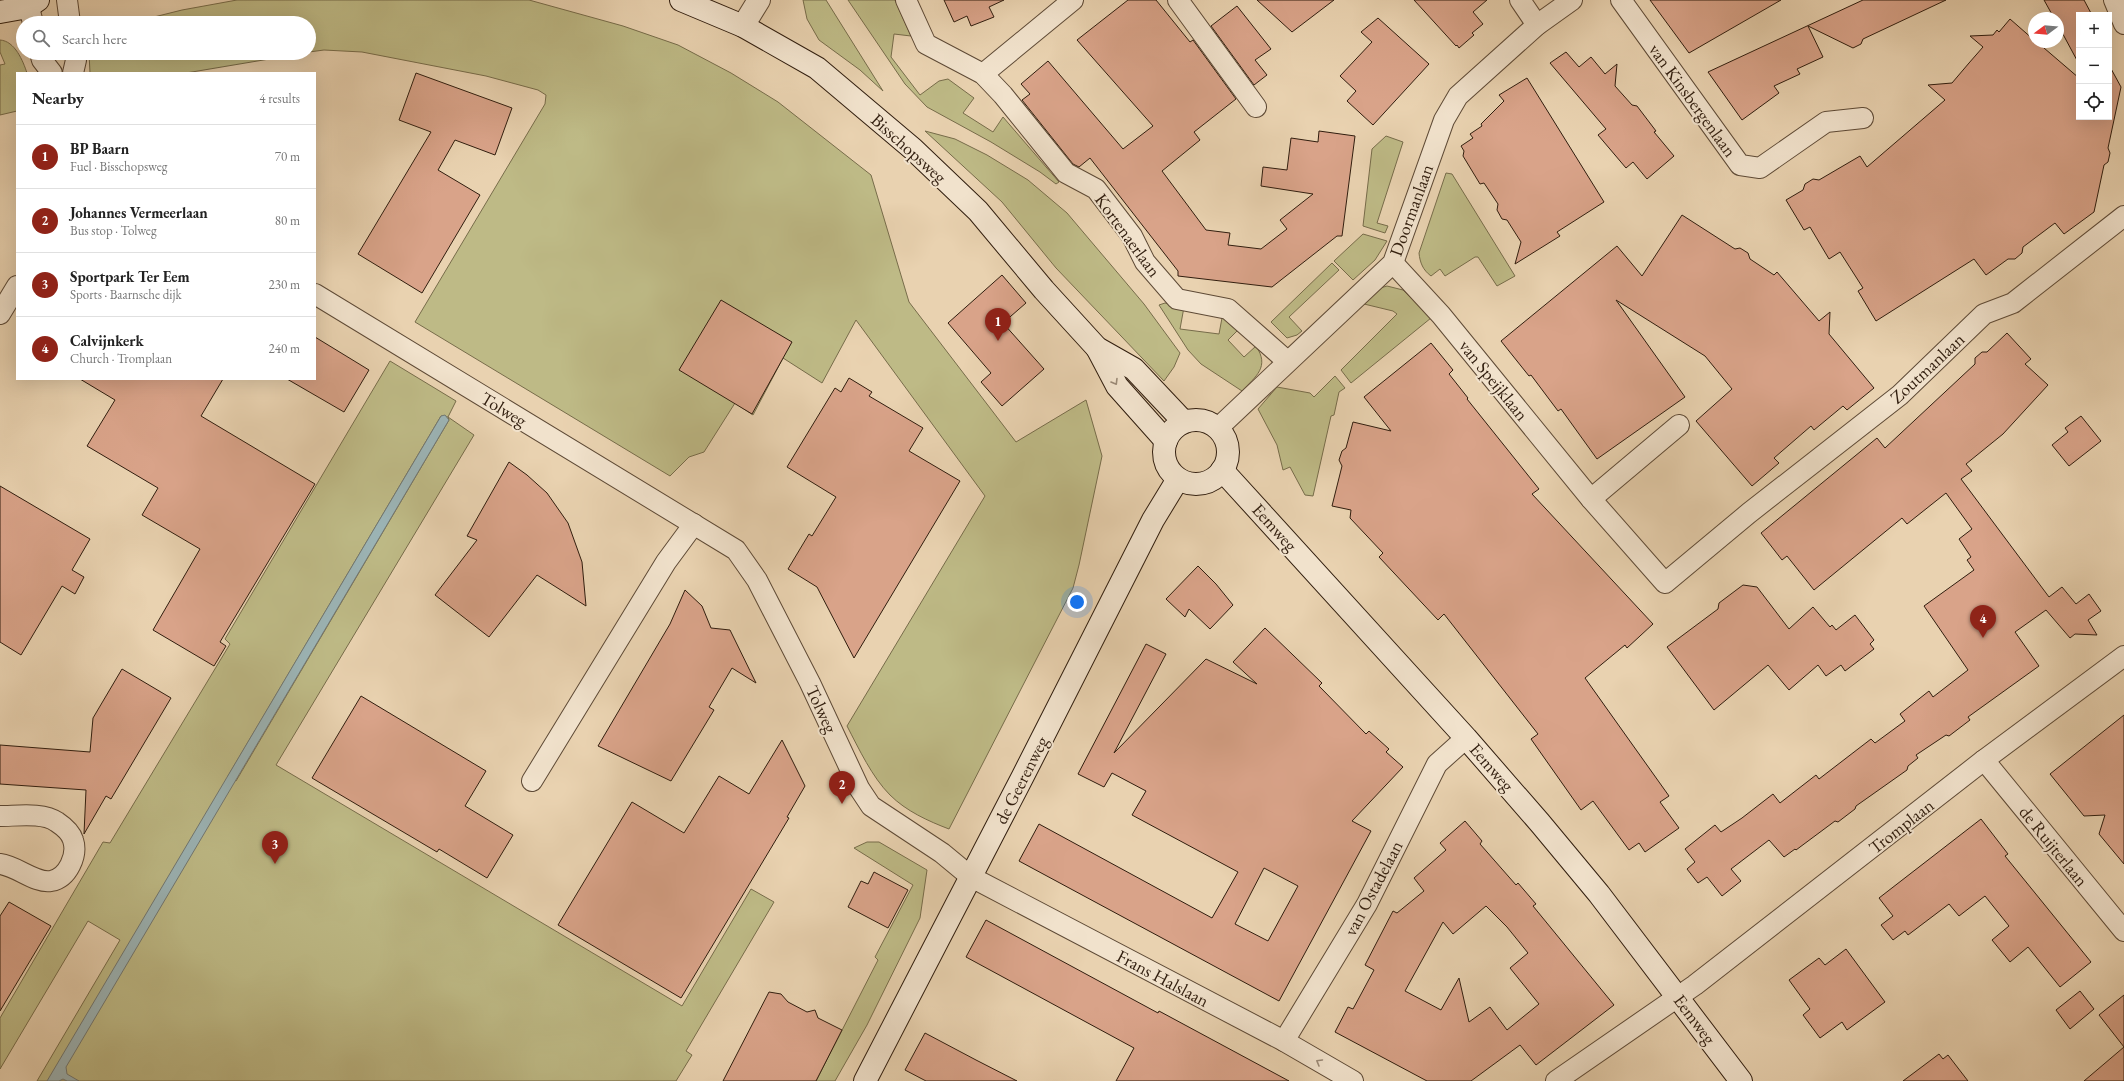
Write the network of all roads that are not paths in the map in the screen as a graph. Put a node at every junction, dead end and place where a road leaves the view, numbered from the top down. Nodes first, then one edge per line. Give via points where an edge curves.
1 (67, 0) edge
2 (681, 0) edge
3 (759, 0) edge
4 (906, 0) edge
5 (1073, 0) edge
6 (1178, 0) edge
7 (1520, 0) edge
8 (1572, 0) edge
9 (1621, 0) edge
10 (2114, 0) edge
11 (32, 7) edge
12 (0, 12) edge
13 (69, 16) edge
14 (2124, 24) edge
15 (1537, 25) junction
16 (743, 26) junction
17 (42, 60) edge
18 (76, 60) edge
19 (51, 72) edge
20 (73, 72) edge
21 (983, 74) junction
22 (1256, 107) dead end
23 (1863, 118) dead end
24 (2124, 216) edge
25 (1393, 263) junction
26 (16, 288) edge
27 (316, 295) edge
28 (0, 314) edge
29 (1097, 348) junction
30 (1287, 361) junction
31 (1184, 422) junction
32 (1679, 425) dead end
33 (1218, 428) junction
34 (1166, 440) junction
35 (1222, 470) junction
36 (1178, 479) junction
37 (1591, 499) junction
38 (694, 524) junction
39 (1732, 526) joint
40 (2124, 656) edge
41 (1466, 738) junction
42 (1984, 760) junction
43 (532, 781) dead end
44 (0, 816) edge
45 (0, 864) edge
46 (971, 877) junction
47 (2124, 931) edge
48 (1678, 997) junction
49 (1284, 1041) junction
50 (865, 1081) edge
51 (1353, 1081) edge
52 (1556, 1081) edge
53 (1741, 1081) edge

1 - 13 street
2 - 16 main road, Bisschopsweg
3 - 16 main road
4 - 21 street, Kortenaerlaan via 926,44
5 - 21 street
6 - 22 street
7 - 15 street
8 - 15 street, Doormanlaan
9 - 23 street, van Kinsbergenlaan via 1740,165 1760,168 1826,122
10 - 14 street
11 - 12 main road
15 - 25 street, Doormanlaan via 1458,96 1444,120
16 - 29 main road, Bisschopsweg via 817,68 913,148 978,211
17 - 19 street
18 - 20 street
21 - 30 street, Kortenaerlaan via 1004,95 1066,173 1096,189 1132,236 1145,262 1177,299 1228,309
24 - 39 street, Zoutmanlaan via 2013,303 1984,314 1900,395
25 - 30 street, Doormanlaan
25 - 37 street, van Speijklaan via 1445,320
26 - 28 street
27 - 38 street, Tolweg
29 - 31 main road, Bisschopsweg via 1134,369
29 -> 34 main road, Bisschopsweg via 1117,386
30 - 33 street, Doormanlaan
31 - 33 main road via 1196,420
31 - 34 main road via 1176,427
32 - 37 street
33 - 35 main road via 1227,444 1227,462
34 - 36 main road via 1165,462 1170,472
35 - 36 main road via 1214,479 1202,484 1189,484
35 - 41 main road, Eemweg
36 - 46 main road, de Geerenweg via 1153,520
37 - 39 street, van Speijklaan via 1665,583
38 - 43 street via 666,562
38 - 46 street, Tolweg via 736,550 758,580 859,788 871,806 942,853
40 - 42 street, Tromplaan
41 - 48 main road, Eemweg via 1594,888
41 - 49 street, van Ostadelaan via 1436,764 1367,904
42 - 47 street, de Ruijterlaan
42 - 48 street, Tromplaan
44 - 45 street via 43,817 56,821 73,840 74,853 68,870 61,878 52,881 43,881 8,865
46 - 49 street, Frans Halslaan
46 - 50 main road, de Geerenweg
48 - 52 street, Tromplaan
48 - 53 main road, Eemweg
51 -> 49 street, Frans Halslaan

